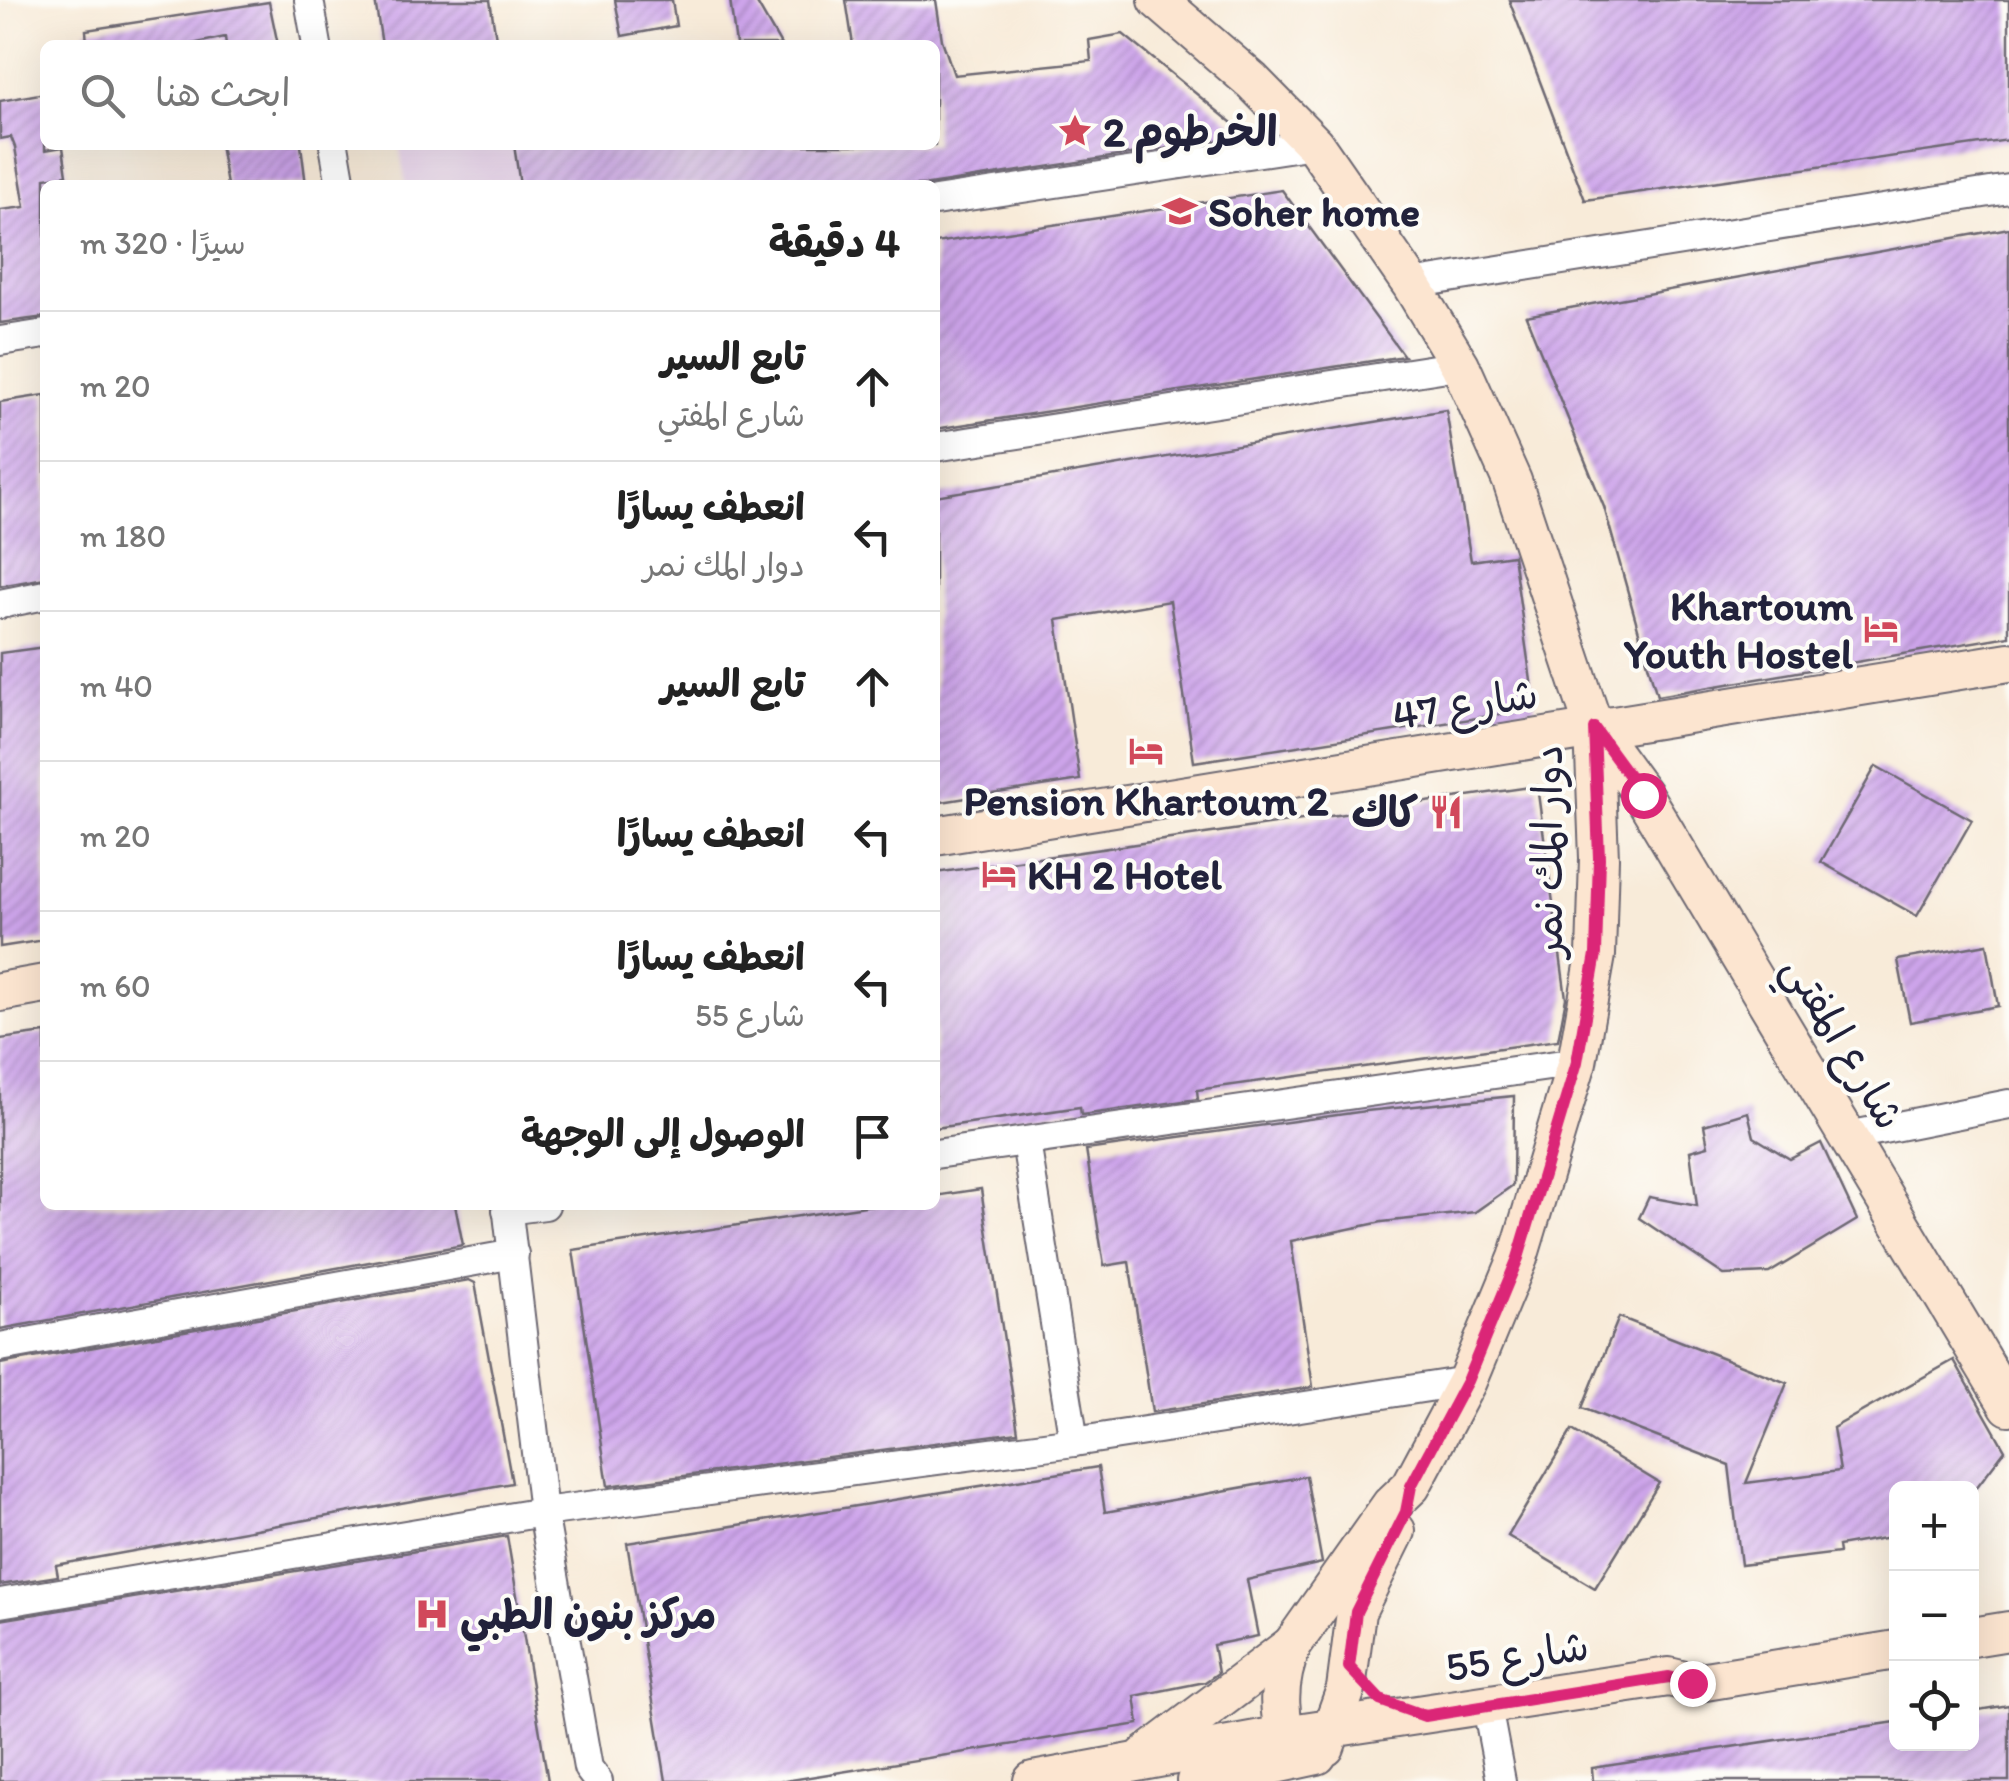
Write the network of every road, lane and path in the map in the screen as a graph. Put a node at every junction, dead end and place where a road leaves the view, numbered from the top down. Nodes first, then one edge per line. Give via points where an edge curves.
1 (308, 0) edge
2 (1158, 0) edge
3 (315, 40) edge
4 (1314, 144) junction
5 (335, 150) edge
6 (341, 180) edge
7 (2009, 189) edge
8 (940, 200) edge
9 (1411, 284) junction
10 (40, 335) edge
11 (0, 341) edge
12 (1460, 365) junction
13 (940, 446) edge
14 (40, 597) edge
15 (0, 604) edge
16 (2009, 662) edge
17 (1594, 728) junction
18 (940, 835) edge
19 (40, 985) edge
20 (0, 992) edge
21 (1577, 1062) junction
22 (2009, 1104) edge
23 (1848, 1136) junction
24 (1026, 1142) junction
25 (940, 1153) edge
26 (507, 1210) edge
27 (514, 1254) junction
28 (0, 1347) edge
29 (1467, 1381) junction
30 (2009, 1406) edge
31 (1074, 1442) junction
32 (1411, 1486) junction
33 (543, 1512) junction
34 (0, 1603) edge
35 (2009, 1631) edge
36 (1979, 1636) edge
37 (1292, 1645) junction
38 (1889, 1651) edge
39 (1349, 1667) junction
40 (1425, 1716) junction
41 (1490, 1719) junction
42 (1308, 1744) junction
43 (1139, 1760) junction
44 (590, 1777) edge
45 (1033, 1781) edge
46 (1196, 1781) edge
47 (1500, 1781) edge

1 - 3 street
2 - 4 street, دوار المك نمر
4 - 8 street
4 - 9 street, دوار المك نمر
5 - 6 street
7 - 9 street
9 - 12 street, دوار المك نمر
10 - 11 street
12 - 13 street
12 - 17 street, دوار المك نمر via 1512,482
14 - 15 street
16 - 17 street, شارع 47
17 - 18 street, شارع 47
17 - 21 street, دوار المك نمر via 1596,954
17 - 23 street, شارع المفتي via 1643,795
19 - 20 street
21 - 24 street
21 - 29 street, دوار المك نمر via 1518,1258
22 - 23 street
23 - 30 street, شارع المفتي
24 - 25 street
24 - 31 street
26 - 27 street
27 - 28 street
27 - 33 street
29 - 31 street
29 - 32 street, دوار المك نمر
31 - 33 street
32 - 37 street, دوار المك نمر
32 - 39 street via 1406,1512 1356,1612
33 - 34 street
33 - 44 street
35 - 36 street
37 - 42 street, دوار المك نمر via 1278,1690
37 - 43 street
38 - 41 street, شارع 55 via 1692,1683 1669,1677
39 - 40 street via 1380,1700
39 - 42 street
40 - 41 street, شارع 55
40 - 42 street, شارع 55
41 - 42 street
41 - 47 street
42 - 43 street, شارع 55
42 - 46 street
43 - 45 street, شارع 55

